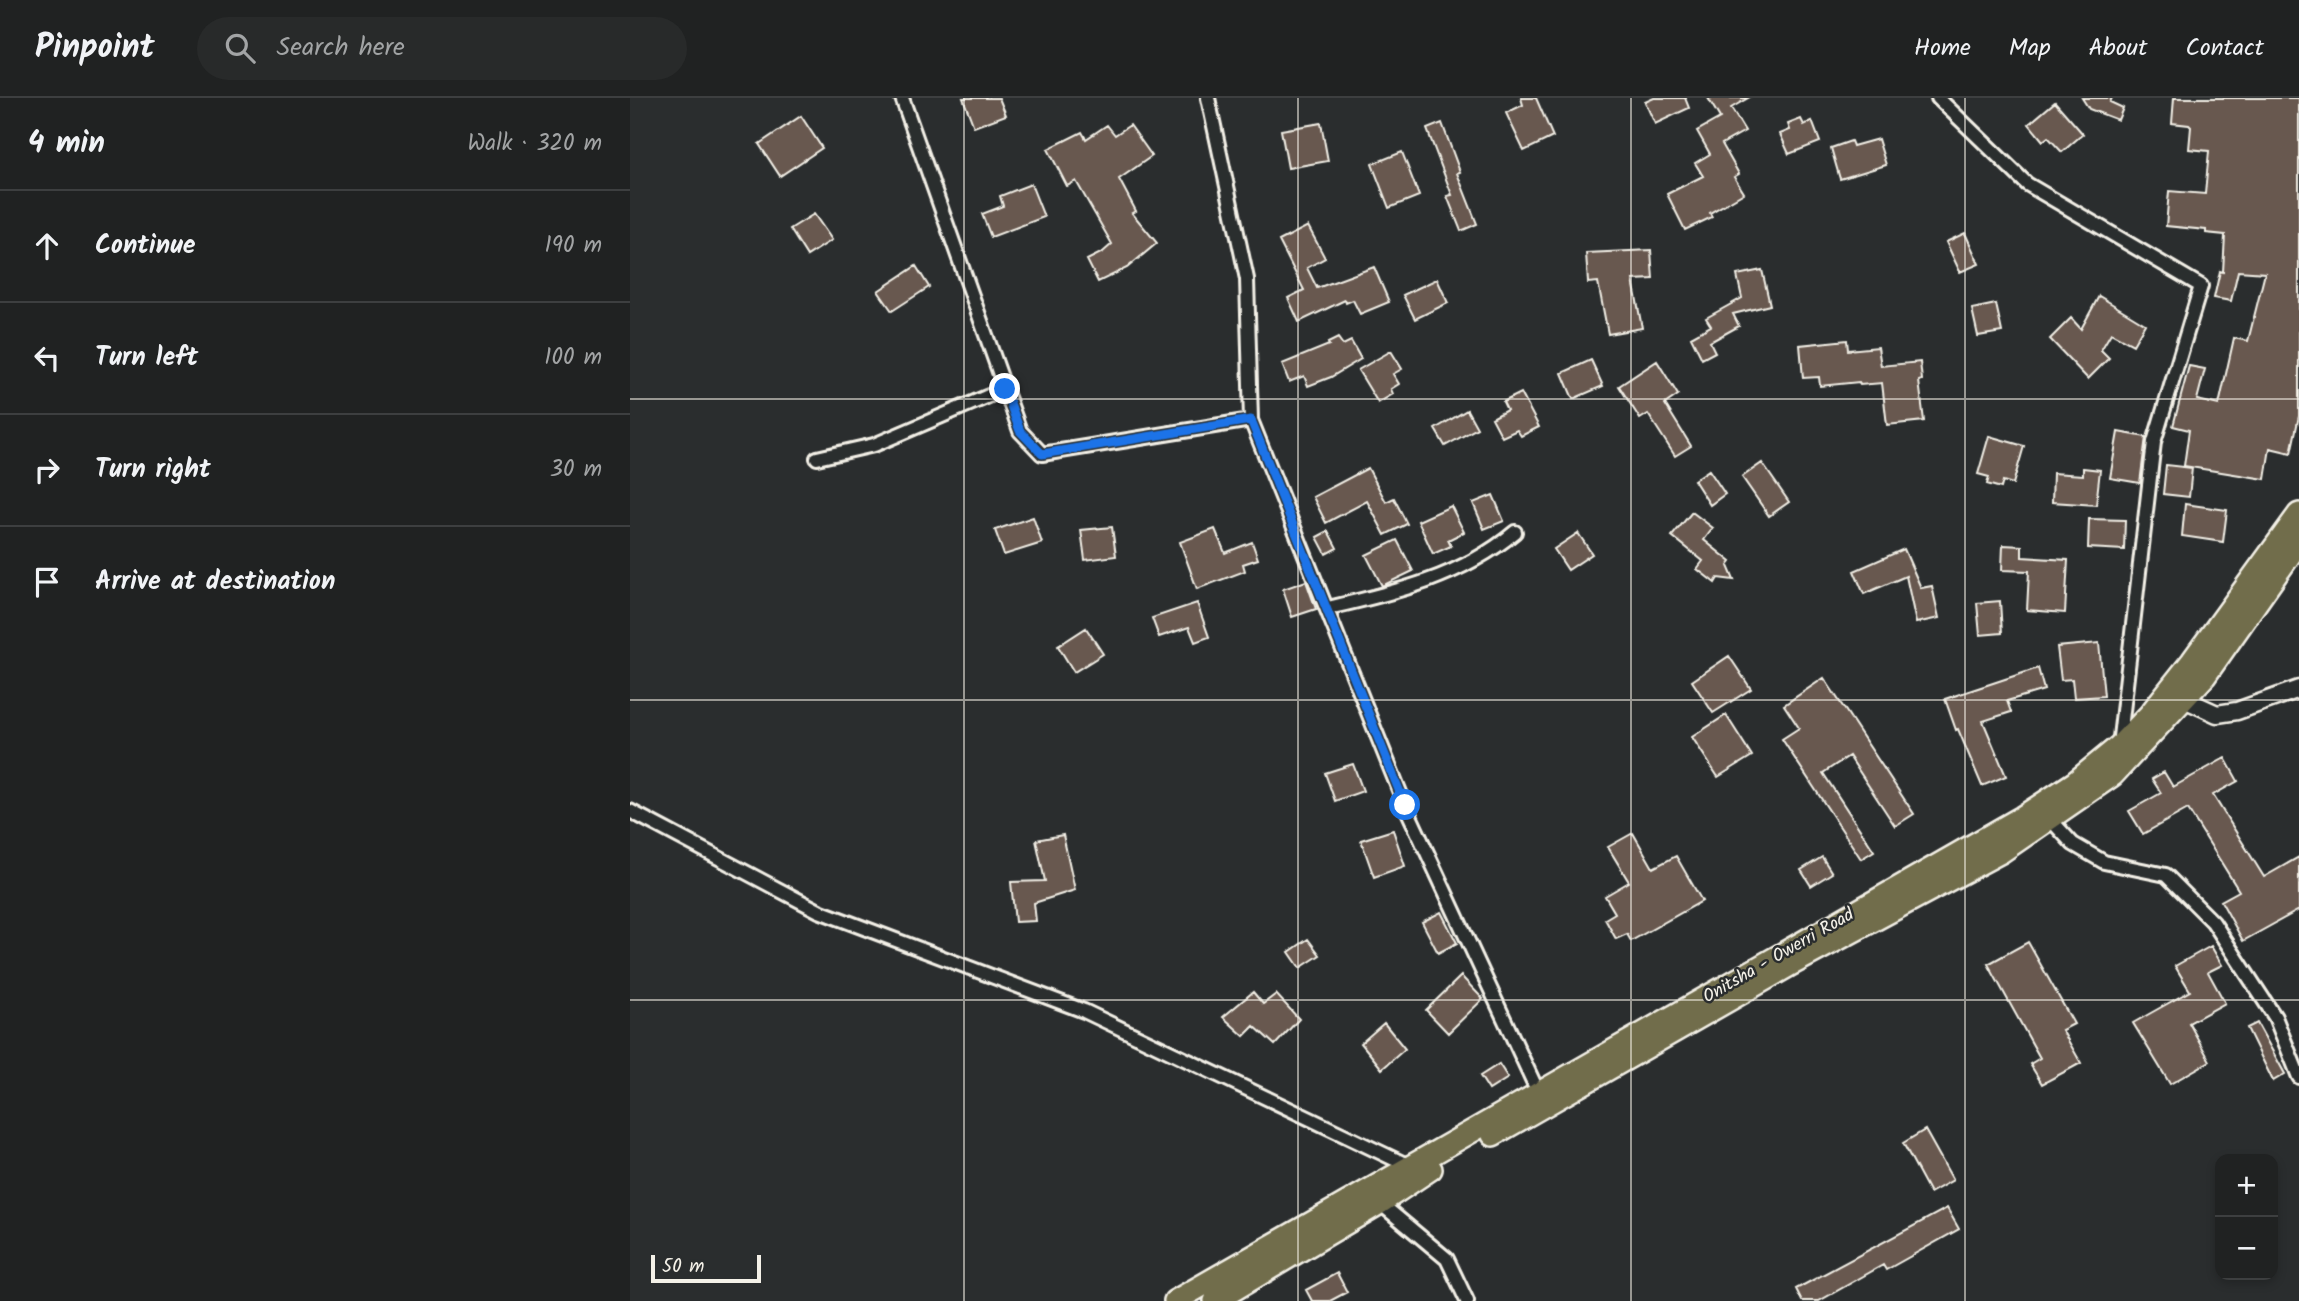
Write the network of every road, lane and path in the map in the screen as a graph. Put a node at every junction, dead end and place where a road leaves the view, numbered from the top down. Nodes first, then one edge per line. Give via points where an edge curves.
1 (902, 98) edge
2 (1208, 98) edge
3 (1938, 98) edge
4 (1005, 389) junction
5 (1251, 420) junction
6 (817, 458) dead end
7 (2299, 514) edge
8 (1515, 532) dead end
9 (2299, 542) edge
10 (1328, 608) junction
11 (2299, 688) edge
12 (2184, 699) junction
13 (2119, 746) junction
14 (630, 811) edge
15 (2051, 820) junction
16 (2299, 1077) edge
17 (1538, 1093) junction
18 (1411, 1167) junction
19 (1380, 1203) junction
20 (1175, 1301) edge
21 (1215, 1301) edge
22 (1467, 1301) edge

1 - 4 street
2 - 5 street via 1247,279
3 - 13 street via 2027,184 2201,286 2154,442
4 - 5 street via 1020,431 1042,454
4 - 6 street via 874,445
5 - 10 street
7 - 13 highway, Onitsha - Owerri Road via 2192,661
8 - 10 street via 1461,568 1399,591
9 - 12 highway, Onitsha - Owerri Road
10 - 17 street via 1405,805
11 - 12 street via 2217,714
12 - 15 highway, Onitsha - Owerri Road via 2113,775
13 - 17 highway, Onitsha - Owerri Road via 2022,817
14 - 18 street via 819,911 1084,1011
15 - 16 street via 2073,844 2104,862 2166,875 2213,922 2274,1017
15 - 19 highway, Onitsha - Owerri Road via 1429,1170
17 - 18 highway, Onitsha - Owerri Road
18 - 20 highway, Onitsha - Owerri Road
19 - 21 highway, Onitsha - Owerri Road
19 - 22 street via 1447,1259

